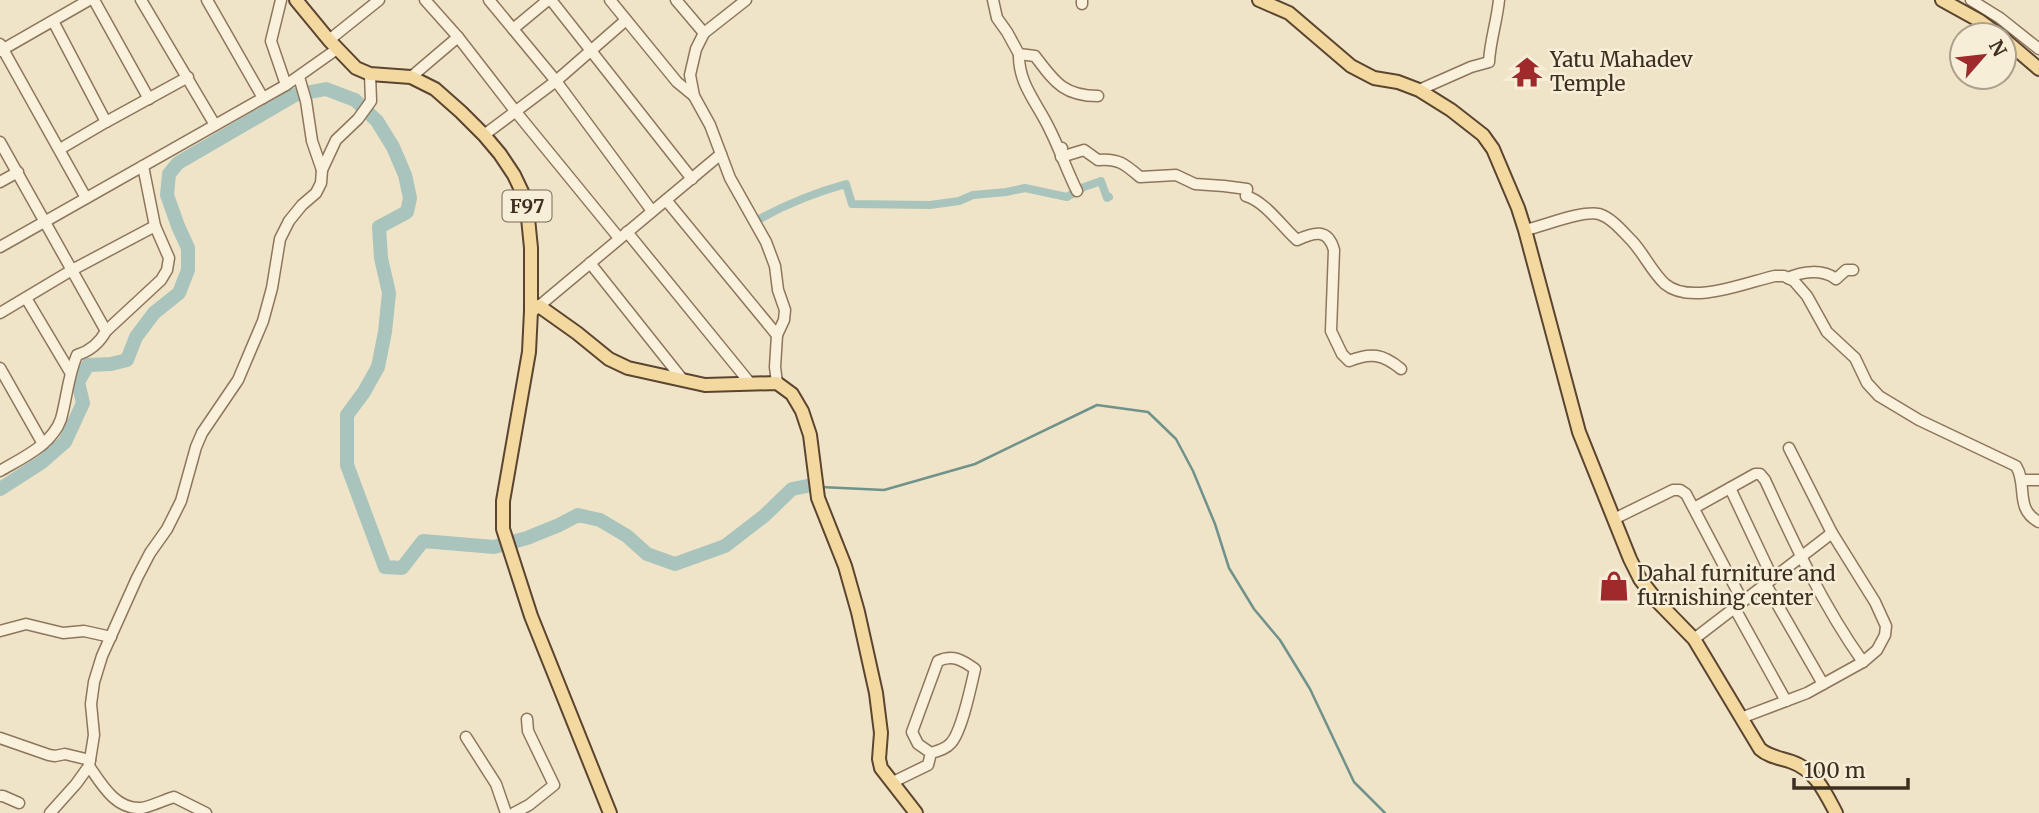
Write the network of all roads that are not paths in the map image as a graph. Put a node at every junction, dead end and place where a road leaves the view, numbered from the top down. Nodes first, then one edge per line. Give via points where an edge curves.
1 (92, 0) edge
2 (141, 0) edge
3 (207, 0) edge
4 (281, 0) edge
5 (379, 0) edge
6 (425, 0) edge
7 (489, 0) edge
8 (549, 0) edge
9 (610, 0) edge
10 (676, 0) edge
11 (993, 0) edge
12 (1259, 0) edge
13 (1499, 0) edge
14 (1942, 0) edge
15 (1971, 0) edge
16 (299, 1) edge
17 (742, 1) edge
18 (626, 20) junction
19 (53, 21) junction
20 (1980, 21) edge
21 (513, 29) junction
22 (704, 33) junction
23 (458, 37) junction
24 (333, 45) junction
25 (1, 48) edge
26 (2039, 49) edge
27 (2018, 51) edge
28 (590, 52) junction
29 (1018, 54) junction
30 (2039, 69) edge
31 (370, 74) junction
32 (188, 77) junction
33 (411, 77) junction
34 (300, 80) junction
35 (555, 81) junction
36 (286, 85) junction
37 (1419, 90) junction
38 (694, 96) junction
39 (1098, 96) dead end
40 (263, 98) junction
41 (149, 99) junction
42 (516, 112) junction
43 (106, 122) junction
44 (215, 125) junction
45 (484, 135) junction
46 (0, 142) edge
47 (60, 149) junction
48 (1061, 153) junction
49 (721, 154) junction
50 (143, 166) junction
51 (322, 170) junction
52 (18, 172) junction
53 (692, 179) junction
54 (0, 182) edge
55 (1077, 191) dead end
56 (86, 198) junction
57 (666, 200) junction
58 (652, 211) junction
59 (45, 221) junction
60 (155, 226) junction
61 (1525, 230) junction
62 (623, 235) junction
63 (0, 247) edge
64 (590, 263) junction
65 (72, 270) junction
66 (1853, 270) dead end
67 (1788, 278) junction
68 (26, 298) junction
69 (535, 309) junction
70 (0, 313) edge
71 (106, 331) junction
72 (777, 335) junction
73 (0, 368) edge
74 (1401, 369) dead end
75 (70, 372) junction
76 (684, 381) junction
77 (750, 383) junction
78 (777, 383) junction
79 (43, 444) junction
80 (1788, 448) dead end
81 (0, 471) edge
82 (2021, 480) junction
83 (2039, 480) edge
84 (1730, 488) junction
85 (1693, 508) junction
86 (1614, 519) junction
87 (2039, 522) edge
88 (1832, 533) junction
89 (1800, 556) junction
90 (1769, 580) junction
91 (1738, 603) junction
92 (0, 631) edge
93 (111, 637) junction
94 (1694, 639) junction
95 (1863, 662) junction
96 (1824, 684) junction
97 (1786, 701) junction
98 (1741, 718) junction
99 (527, 719) dead end
100 (466, 737) dead end
101 (0, 738) edge
102 (931, 753) junction
103 (89, 763) junction
104 (893, 782) junction
105 (0, 796) edge
106 (19, 803) dead end
107 (50, 813) edge
108 (206, 813) edge
109 (506, 813) edge
110 (514, 813) edge
111 (610, 813) edge
112 (916, 813) edge
113 (1836, 813) edge

1 - 19 street
1 - 41 street
2 - 32 street
3 - 40 street
4 - 36 street via 271,41
5 - 24 street
6 - 23 street
7 - 21 street
8 - 21 street
8 - 28 street
9 - 18 street
10 - 22 street
11 - 29 street via 997,18
12 - 37 main road via 1289,13 1363,73
13 - 37 street via 1489,62
14 - 20 main road
15 - 26 street
16 - 24 main road
17 - 22 street
18 - 28 street
18 - 38 street
19 - 25 street
19 - 43 street
21 - 35 street
22 - 38 street via 690,75
23 - 33 street
23 - 42 street
24 - 31 main road via 356,68
24 - 34 street
25 - 47 street
27 - 30 main road
28 - 35 street
28 - 53 street
29 - 39 street via 1035,56 1058,86
29 - 48 street via 1018,67 1033,103
31 - 33 main road, F97
31 - 51 street via 371,101 336,140
32 - 41 street
32 - 44 street
33 - 45 main road, F97 via 435,89
34 - 36 street
34 - 51 street
35 - 42 street
35 - 58 street
36 - 40 street
37 - 61 main road via 1487,140
38 - 49 street
40 - 44 street
41 - 43 street
42 - 45 street
42 - 62 street
43 - 47 street
44 - 50 street
45 - 69 main road, F97 via 514,175 527,208
46 - 52 street
47 - 56 street
48 - 55 street
48 - 74 street via 1084,150 1098,160 1113,159 1128,166 1140,177 1176,175 1195,184 1247,190 1246,196 1297,240 1312,233 1327,236 1334,250 1331,331 1342,354 1349,361 1379,355
49 - 53 street
49 - 72 street via 775,266 785,310
50 - 56 street
50 - 60 street
51 - 93 street via 316,193 289,221 280,239 263,321 237,380 199,440 181,501 137,578
52 - 54 street
52 - 59 street
53 - 57 street
56 - 59 street
57 - 58 street
57 - 72 street
58 - 62 street
59 - 63 street
59 - 65 street
60 - 65 street
60 - 71 street via 169,258 162,281
61 - 67 street via 1588,213 1601,214 1640,250 1664,282 1682,291 1709,291 1775,276
61 - 86 main road via 1579,432
62 - 64 street
62 - 77 street
64 - 69 street
64 - 76 street
65 - 68 street
65 - 71 street
66 - 67 street via 1836,279 1823,273
67 - 82 street via 1808,296 1827,332 1855,358 1879,396 1961,442 2012,463
68 - 70 street
68 - 75 street
69 - 76 main road via 577,333 609,359
69 - 111 main road, F97 via 503,501 503,529 531,616
71 - 75 street via 89,351 77,355
72 - 78 street
73 - 79 street
75 - 79 street via 60,422
76 - 77 main road
77 - 78 main road
78 - 104 main road via 792,394 810,435 818,498 845,566 876,693 880,765
79 - 81 street
80 - 88 street
82 - 83 street
82 - 87 street via 2025,510
84 - 85 street
84 - 89 street via 1760,474
84 - 90 street
85 - 86 street via 1680,490
85 - 91 street
86 - 94 main road via 1640,579
88 - 89 street
88 - 95 street via 1886,626 1877,650
89 - 90 street
89 - 95 street
90 - 91 street
90 - 96 street
91 - 94 street
91 - 97 street
92 - 93 street via 26,624
93 - 103 street via 94,682
94 - 98 main road
95 - 96 street
96 - 97 street
97 - 98 street
98 - 113 main road via 1763,753 1808,769
99 - 110 street via 528,731 554,785
100 - 109 street via 496,784
101 - 103 street
102 - 102 street via 953,742 969,698 975,669 960,659 938,661 912,732 918,744
102 - 104 street via 928,765
103 - 107 street
103 - 108 street via 125,807 143,808 174,797
104 - 112 main road
105 - 106 street

